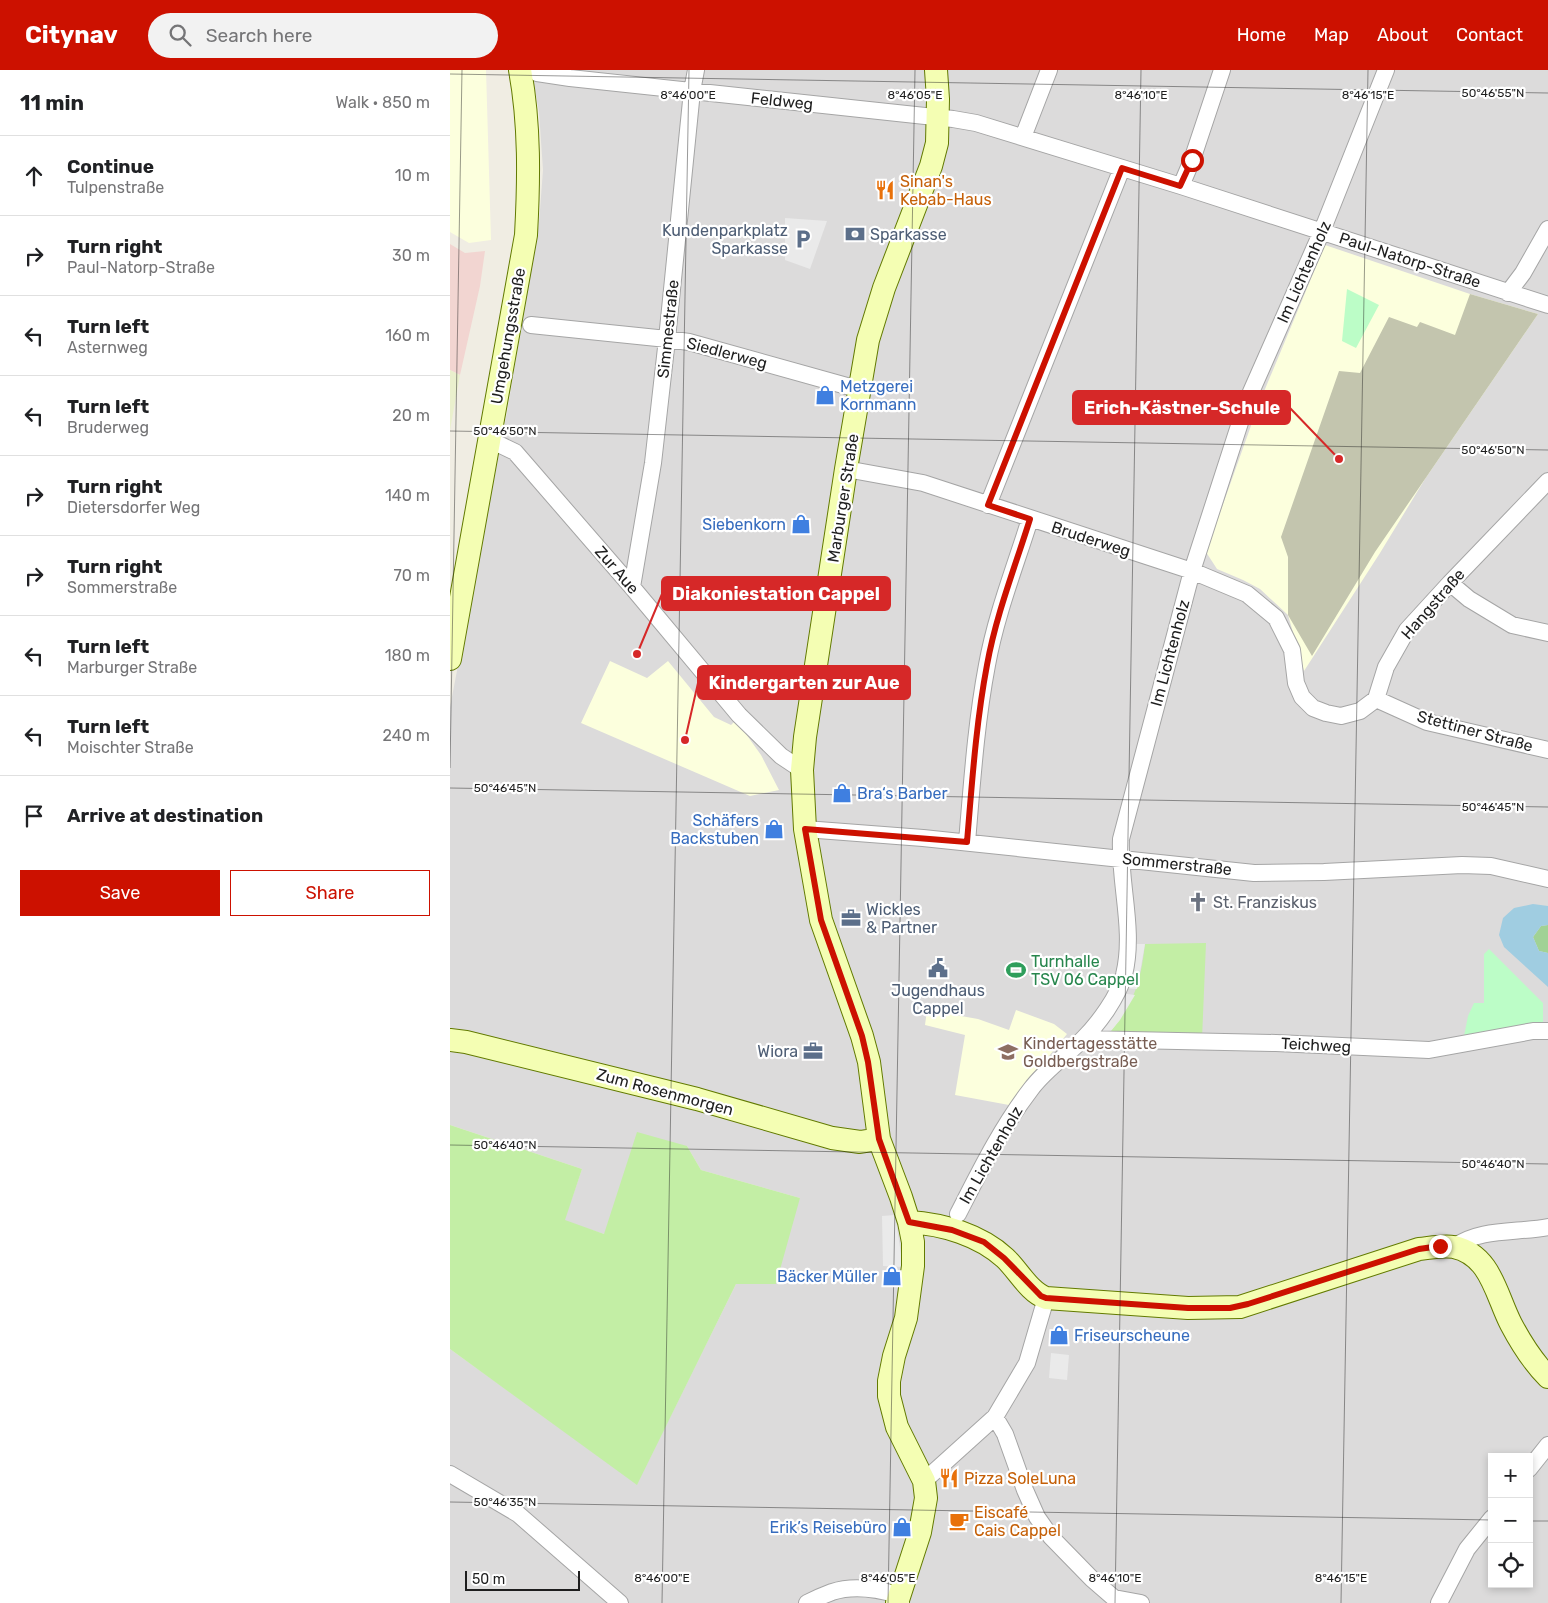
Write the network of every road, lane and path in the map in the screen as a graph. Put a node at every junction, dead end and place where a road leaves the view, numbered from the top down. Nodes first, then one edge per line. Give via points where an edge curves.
1 (696, 70) edge
2 (1049, 70) edge
3 (1222, 70) edge
4 (1386, 70) edge
5 (528, 71) edge
6 (941, 71) edge
7 (570, 74) edge
8 (692, 91) junction
9 (937, 117) junction
10 (1023, 137) junction
11 (1122, 168) junction
12 (1180, 186) junction
13 (1548, 229) edge
14 (1322, 231) junction
15 (1508, 293) junction
16 (1548, 305) edge
17 (531, 325) dead end
18 (668, 339) junction
19 (861, 390) junction
20 (490, 440) junction
21 (846, 468) junction
22 (1548, 481) edge
23 (988, 505) junction
24 (1030, 519) junction
25 (1192, 571) junction
26 (1450, 583) junction
27 (632, 587) junction
28 (1548, 633) edge
29 (450, 659) edge
30 (1376, 699) junction
31 (1548, 750) edge
32 (802, 770) junction
33 (805, 829) junction
34 (967, 842) junction
35 (1120, 858) junction
36 (1548, 879) edge
37 (1548, 1031) edge
38 (1083, 1039) junction
39 (450, 1040) edge
40 (879, 1139) junction
41 (958, 1214) dead end
42 (909, 1222) junction
43 (1548, 1227) edge
44 (1454, 1247) junction
45 (1046, 1298) junction
46 (1548, 1377) edge
47 (995, 1417) junction
48 (1548, 1445) edge
49 (1533, 1464) edge
50 (450, 1474) edge
51 (924, 1481) junction
52 (1488, 1523) edge
53 (899, 1600) edge
54 (1115, 1600) edge
55 (620, 1603) edge
56 (807, 1603) edge
57 (1141, 1603) edge
58 (1439, 1603) edge

1 - 8 street, Simmestraße
2 - 10 street
3 - 12 street
4 - 14 street, Im Lichtenholz
5 - 7 street, Feldweg
5 - 20 street, Umgehungsstraße via 524,99 529,170 526,235
6 - 9 street, Marburger Straße
7 - 8 street, Feldweg
8 - 9 street, Feldweg
8 - 18 street, Simmestraße
9 - 10 street, Paul-Natorp-Straße via 976,123
9 - 19 street, Marburger Straße via 938,137 931,166 868,340
10 - 11 street, Paul-Natorp-Straße
11 - 12 street, Paul-Natorp-Straße
11 - 23 street
12 - 14 street, Paul-Natorp-Straße
13 - 15 street
14 - 15 street, Paul-Natorp-Straße
14 - 25 street, Im Lichtenholz via 1247,401
15 - 16 street, Paul-Natorp-Straße
17 - 18 street, Siedlerweg
18 - 19 street, Siedlerweg
18 - 27 street, Simmestraße via 653,463
19 - 21 street, Marburger Straße
20 - 27 street, Zur Aue via 515,452
20 - 29 street, Umgehungsstraße
21 - 23 street, Bruderweg via 922,483
21 - 32 street, Marburger Straße
22 - 26 street, Hangstraße
23 - 24 street, Bruderweg
24 - 25 street, Bruderweg
24 - 34 street via 987,665 977,731
25 - 30 street via 1247,594 1276,618 1292,650 1296,683 1302,697 1313,708 1341,716 1360,711
25 - 35 street, Im Lichtenholz via 1121,839
26 - 28 street via 1469,600 1512,625
26 - 30 street, Hangstraße via 1407,630 1386,667
27 - 32 street, Zur Aue via 739,715 782,756
30 - 31 street, Stettiner Straße via 1427,722
32 - 33 street, Marburger Straße
33 - 34 street, Sommerstraße
33 - 40 street, Marburger Straße via 821,920 862,1036
34 - 35 street, Sommerstraße
35 - 36 street, Sommerstraße via 1254,873 1491,866
35 - 38 street, Im Lichtenholz via 1128,928 1126,964 1119,990
37 - 38 street, Teichweg via 1429,1050
38 - 41 street, Im Lichtenholz via 1047,1069 1012,1114
39 - 40 street, Zum Rosenmorgen via 697,1099 832,1138 860,1142
40 - 42 street, Marburger Straße
42 - 45 street via 952,1230 984,1242
42 - 51 street, Marburger Straße via 913,1242 911,1282 906,1318 889,1381 889,1396 897,1427
43 - 44 street via 1481,1235
44 - 45 street via 1419,1249 1240,1307 1188,1308
44 - 46 street via 1475,1257 1487,1269 1524,1348
45 - 47 street via 1028,1363
47 - 51 street
47 - 54 street via 1005,1434 1025,1490 1051,1537
48 - 49 street
50 - 55 street via 518,1514
51 - 53 street via 926,1498 920,1532
52 - 58 street via 1467,1549
53 - 56 street via 872,1589 854,1589 834,1591
54 - 57 street

